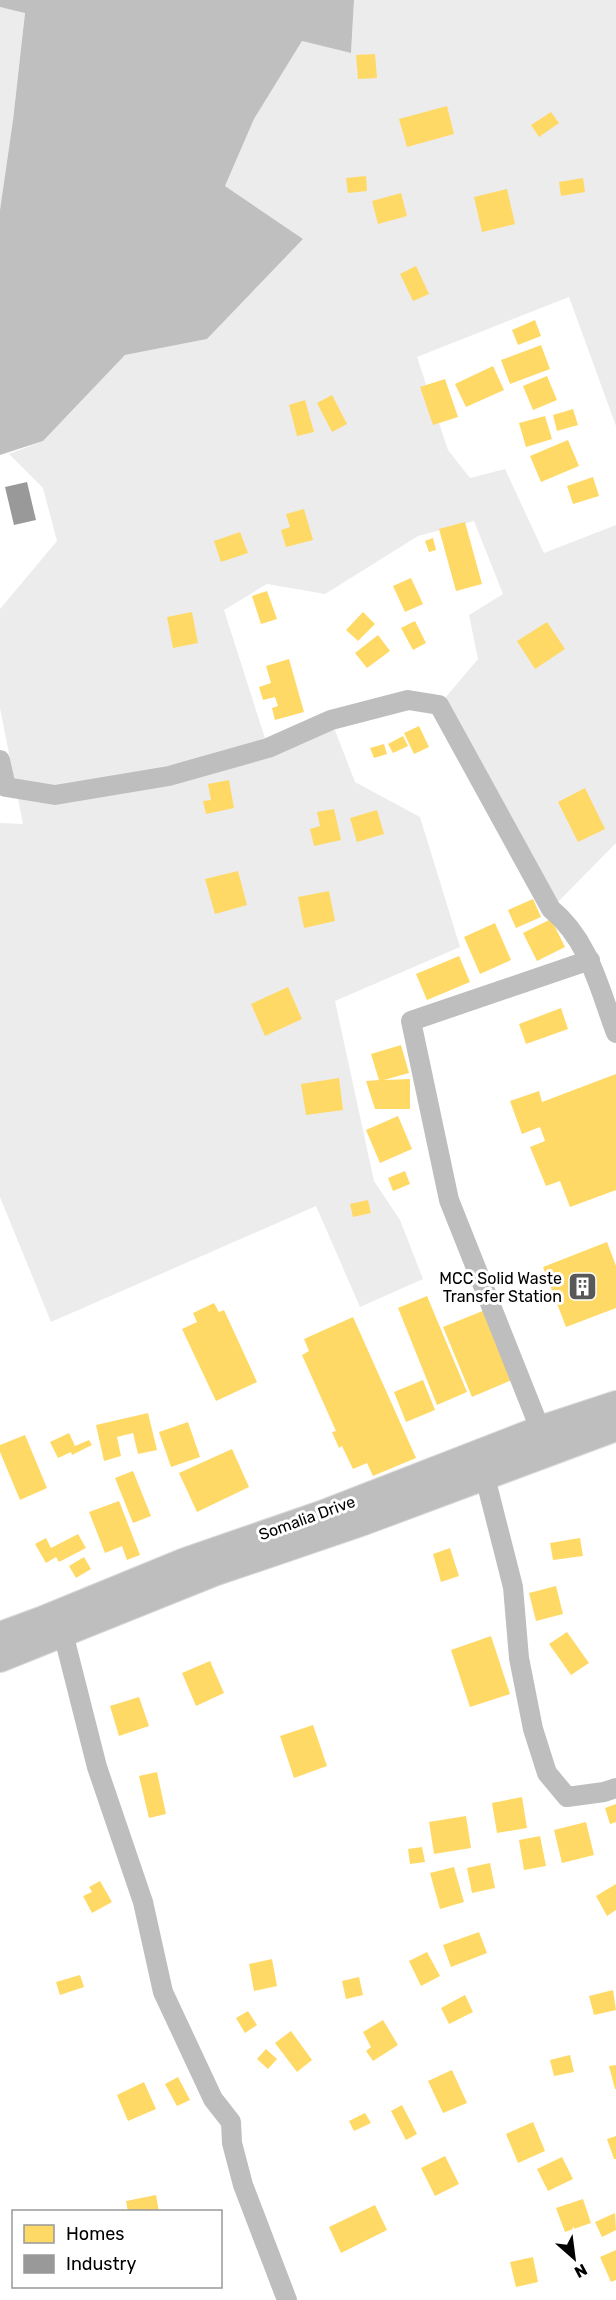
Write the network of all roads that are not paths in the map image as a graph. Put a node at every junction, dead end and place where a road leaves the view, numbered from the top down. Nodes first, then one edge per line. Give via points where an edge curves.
1 (0, 760) edge
2 (590, 960) junction
3 (616, 1034) edge
4 (616, 1404) edge
5 (616, 1428) edge
6 (540, 1429) junction
7 (485, 1477) junction
8 (63, 1633) junction
9 (0, 1635) edge
10 (0, 1659) edge
11 (616, 1788) edge
12 (287, 2300) edge

1 - 2 street via 6,787 55,795 169,776 268,748 331,720 408,700 439,705 550,909 565,920
2 - 3 street
2 - 6 street via 411,1021 449,1200
4 - 6 main road, Somalia Drive
5 - 7 main road, Somalia Drive
6 - 9 main road, Somalia Drive via 321,1514 185,1561
7 - 8 main road, Somalia Drive via 214,1573
7 - 11 street via 513,1587 519,1658 533,1729 548,1773 567,1797
8 - 10 main road, Somalia Drive
8 - 12 street via 97,1767 143,1902 163,1992 213,2099 231,2122 232,2144 243,2185

